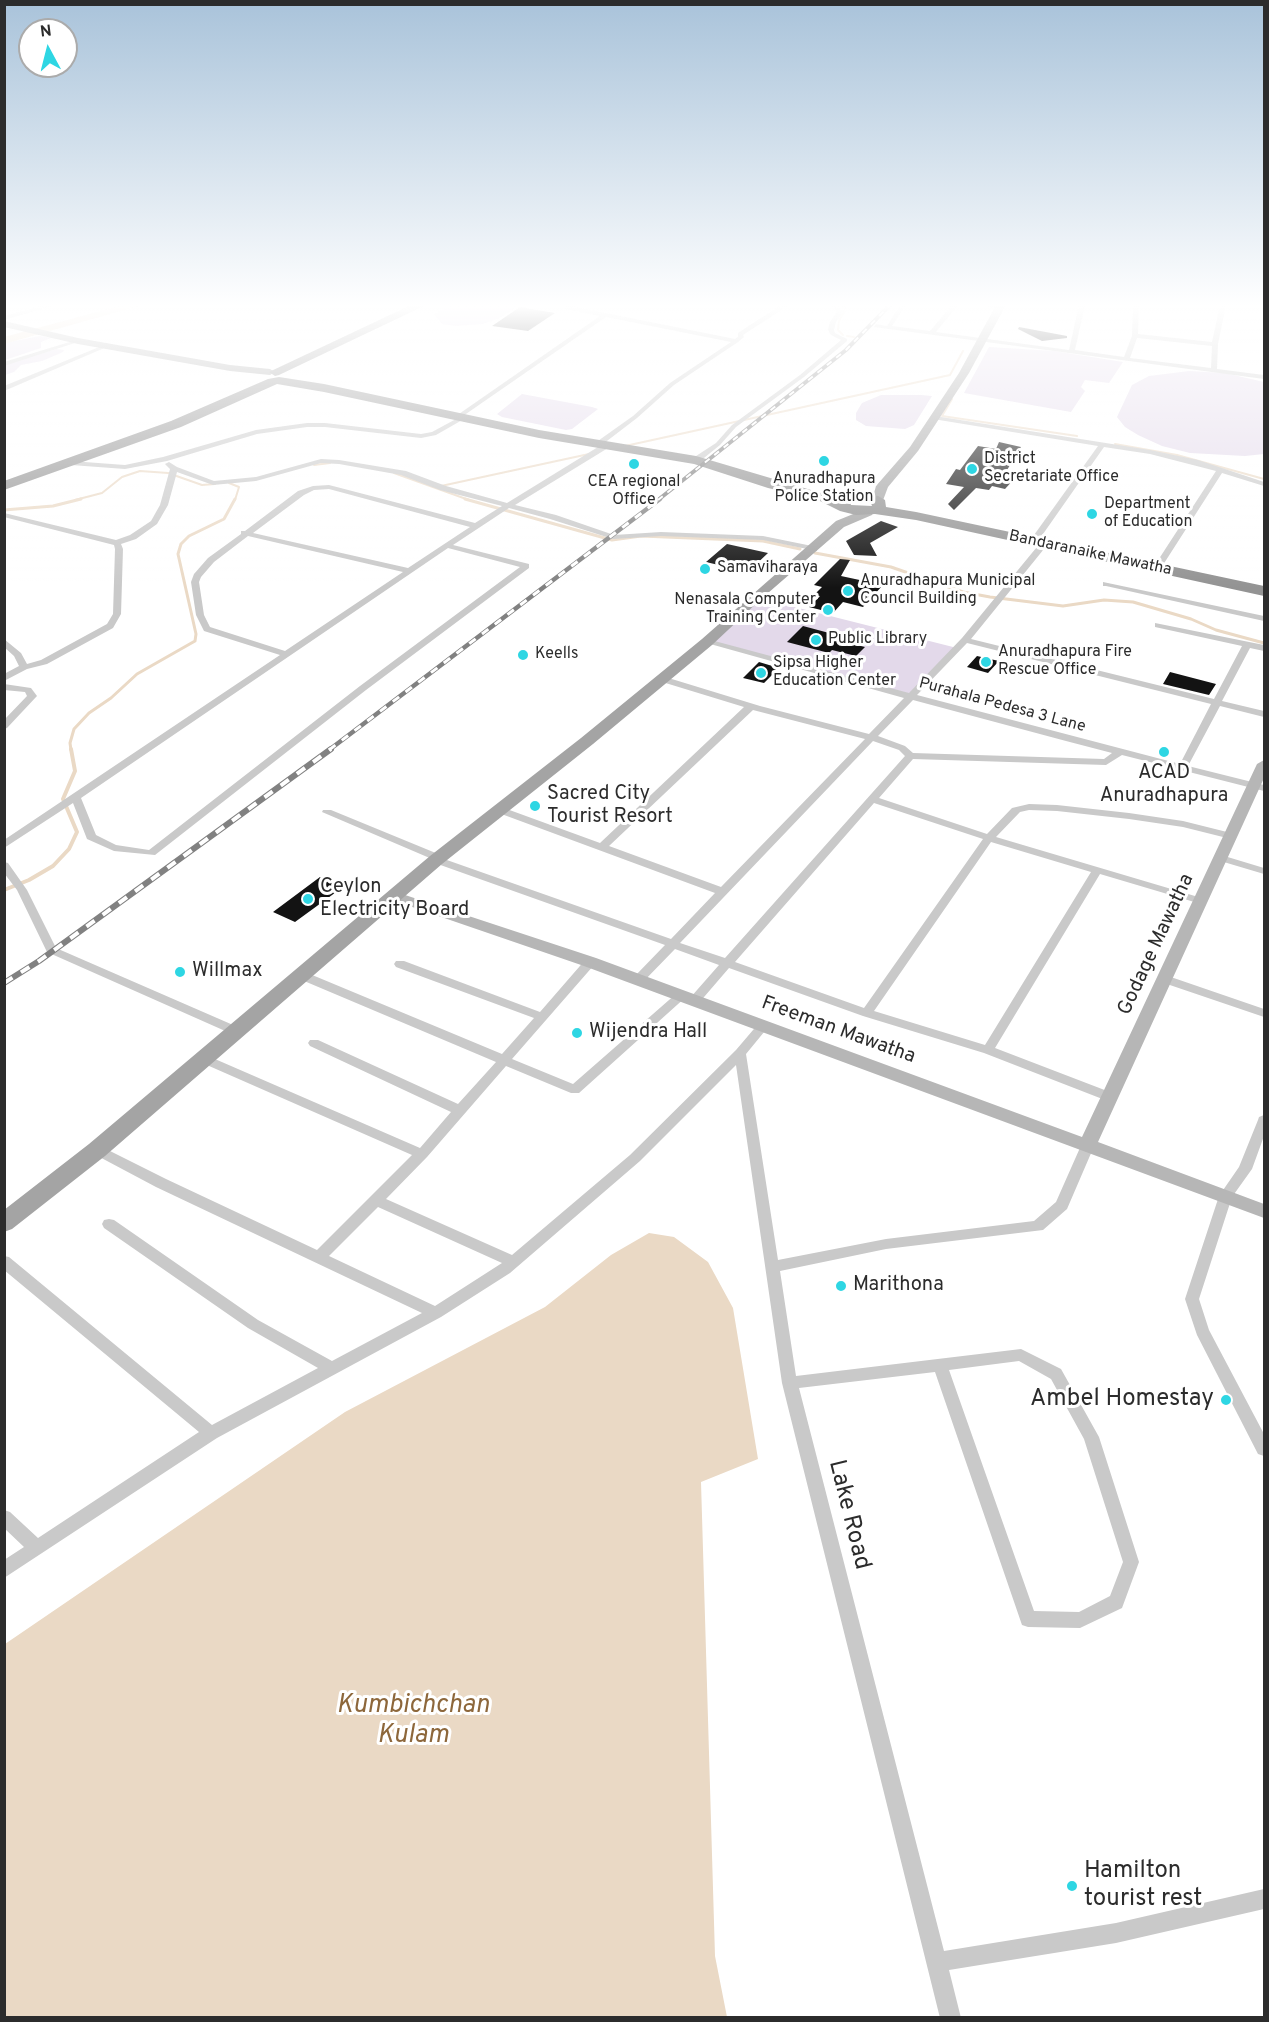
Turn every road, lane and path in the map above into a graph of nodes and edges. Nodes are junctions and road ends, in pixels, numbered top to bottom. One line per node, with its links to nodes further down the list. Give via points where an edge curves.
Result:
1 (230, 399): 13 (highway)
2 (375, 399): 7 (highway)
3 (486, 399): 7 (street)
4 (655, 399): 10 (street)
5 (770, 399): 12 (street)
6 (947, 399): 8 (main road)
7 (460, 418): 10 (highway); 11 (street, via 434,434 421,436 325,425 256,432)
8 (935, 418): 9 (street); 18 (main road)
9 (1103, 444): 14 (street); 25 (street)
10 (602, 445): 12 (highway); 20 (street)
11 (164, 459): 13 (street, via 125,467); 15 (street)
12 (696, 460): 19 (highway)
13 (71, 463): 17 (highway)
14 (1220, 470): 16 (street); 28 (street)
15 (172, 473): 20 (street, via 213,483 256,479 314,462 339,462 404,473); 24 (street, via 164,505 154,522)
16 (1264, 484)
17 (4, 486)
18 (876, 502): 19 (highway, Bandaranaike Mawatha); 19 (main road); 25 (highway, Bandaranaike Mawatha, via 916,516)
19 (847, 506): 27 (main road)
20 (502, 509): 22 (street); 27 (street, via 553,517 613,537 662,534 763,538)
21 (4, 515): 24 (street)
22 (476, 526): 23 (street, via 329,487 301,493); 26 (street)
23 (244, 533): 29 (street); 39 (street, via 197,576 202,624 207,629)
24 (117, 543): 40 (street, via 117,614 110,626 44,662)
25 (1039, 543): 28 (highway, Bandaranaike Mawatha); 34 (street, via 1005,594)
26 (448, 546): 29 (street); 55 (street, via 526,566 151,853 114,848 91,837)
27 (814, 549): 36 (main road)
28 (1157, 568): 31 (highway, Bandaranaike Mawatha)
29 (410, 571): 39 (street)
30 (1106, 584): 32 (street)
31 (1264, 591)
32 (1264, 619)
33 (1158, 625): 37 (street)
34 (965, 640): 44 (street); 45 (street)
35 (4, 642): 40 (street)
36 (707, 642): 42 (main road); 44 (street, Purahala Pedesa 3 Lane)
37 (1247, 644): 38 (street); 45 (street)
38 (1264, 648)
39 (286, 654): 55 (street)
40 (24, 667): 41 (street)
41 (4, 678)
42 (662, 679): 46 (street); 57 (main road)
43 (4, 687): 48 (street, via 28,690 32,696)
44 (911, 698): 49 (street); 50 (street, Purahala Pedesa 3 Lane)
45 (1218, 703): 47 (street); 53 (street)
46 (751, 706): 49 (street); 62 (street)
47 (1264, 714)
48 (4, 726)
49 (873, 738): 51 (street, via 902,748); 68 (street)
50 (1120, 752): 51 (street, via 1106,762); 53 (street, Purahala Pedesa 3 Lane)
51 (910, 756): 56 (street)
52 (1264, 764): 54 (street, Godage Mawatha)
53 (1184, 767): 54 (street, Purahala Pedesa 3 Lane)
54 (1260, 787): 59 (street, Godage Mawatha)
55 (73, 800): 61 (street)
56 (872, 800): 60 (street); 73 (street)
57 (500, 810): 62 (street); 64 (main road)
58 (327, 812): 64 (street)
59 (1231, 836): 60 (street, via 1129,816 1029,807 1016,810); 63 (street, Godage Mawatha)
60 (989, 838): 66 (street); 80 (street)
61 (4, 846)
62 (603, 846): 68 (street)
63 (1221, 858): 67 (street); 70 (street, Godage Mawatha)
64 (437, 859): 69 (main road); 71 (street)
65 (4, 865): 83 (street, via 54,951)
66 (1096, 870): 70 (street); 85 (street)
67 (1264, 871)
68 (723, 892): 71 (street)
69 (394, 896): 72 (street, Freeman Mawatha); 75 (main road)
70 (1201, 901): 76 (street, Godage Mawatha)
71 (672, 945): 73 (street); 77 (street)
72 (590, 962): 77 (street, Freeman Mawatha); 81 (street)
73 (727, 963): 78 (street); 80 (street)
74 (400, 964): 81 (street)
75 (301, 975): 83 (main road); 88 (street)
76 (1165, 979): 79 (street); 89 (street, Godage Mawatha)
77 (638, 980): 78 (street, Freeman Mawatha)
78 (688, 998): 82 (street, Freeman Mawatha); 88 (street, via 576,1090)
79 (1264, 1012)
80 (867, 1013): 85 (street)
81 (542, 1017): 88 (street)
82 (763, 1026): 86 (street); 92 (street, Freeman Mawatha)
83 (236, 1031): 87 (main road)
84 (314, 1044): 90 (street)
85 (988, 1050): 89 (street)
86 (740, 1053): 102 (street, via 635,1158); 103 (street, Lake Road)
87 (204, 1059): 93 (main road); 94 (street)
88 (505, 1060): 90 (street)
89 (1110, 1097): 92 (street, Godage Mawatha)
90 (461, 1111): 94 (street)
91 (1264, 1120): 95 (street, via 1245,1169)
92 (1088, 1144): 95 (street, Freeman Mawatha); 103 (street, via 1062,1205 1038,1226 886,1244)
93 (97, 1150): 98 (main road); 100 (street)
94 (422, 1154): 96 (street)
95 (1226, 1196): 97 (street, Freeman Mawatha); 109 (street, via 1192,1299 1202,1331)
96 (376, 1200): 100 (street); 102 (street)
97 (1264, 1210)
98 (4, 1223)
99 (109, 1224): 106 (street, via 253,1324)
100 (318, 1258): 104 (street)
101 (4, 1261): 108 (street)
102 (513, 1263): 104 (street)
103 (772, 1267): 107 (street, Lake Road)
104 (436, 1313): 106 (street)
105 (940, 1365): 105 (street, via 1021,1355 1056,1374 1091,1437 1131,1562 1116,1602 1080,1620 1028,1619); 107 (street)
106 (333, 1369): 108 (street)
107 (790, 1383): 114 (street, Lake Road)
108 (212, 1432): 111 (street)
109 (1264, 1449)
110 (4, 1517): 111 (street)
111 (37, 1548): 112 (street)
112 (4, 1570)
113 (1264, 1899): 114 (street, via 1116,1933)
114 (936, 1962): 115 (street, Lake Road)
115 (951, 2018)

